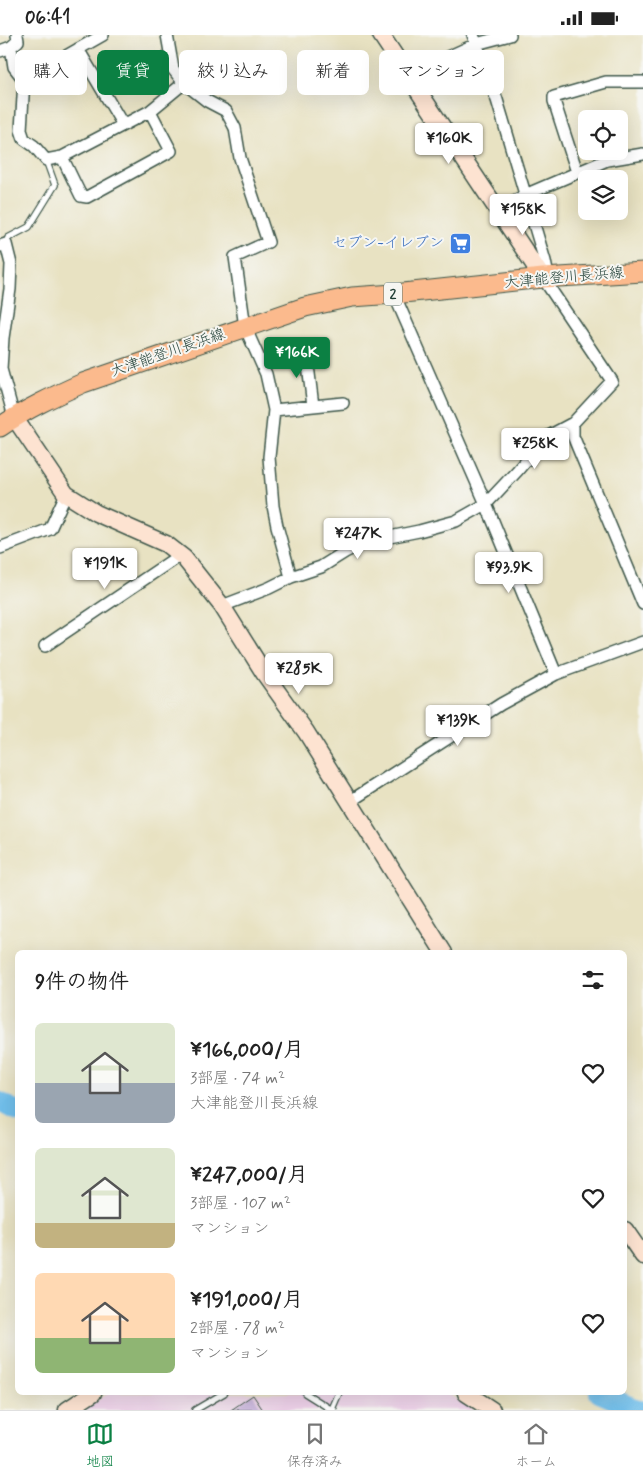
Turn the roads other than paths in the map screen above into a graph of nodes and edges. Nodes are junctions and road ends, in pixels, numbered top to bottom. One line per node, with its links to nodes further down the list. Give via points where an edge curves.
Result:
1 (17, 35): 7 (street, via 18,41)
2 (167, 35): 13 (street, via 173,69)
3 (381, 35): 9 (street)
4 (510, 35): 6 (street)
5 (100, 36): 8 (street)
6 (474, 39): 10 (street); 25 (street)
7 (11, 47): 11 (street); 12 (street)
8 (78, 49): 20 (street)
9 (391, 50)
10 (454, 50)
11 (0, 51)
12 (15, 68)
13 (179, 77)
14 (643, 82): 24 (street, via 606,82 554,97)
15 (179, 87): 19 (street)
16 (23, 95): 23 (street, via 21,130 24,139)
17 (200, 95): 31 (street, via 226,111 235,128 240,158 268,242 235,257)
18 (421, 95): 26 (street)
19 (150, 111): 20 (street); 22 (street, via 171,151 87,197 81,196)
20 (123, 125): 22 (street)
21 (643, 154): 24 (street, via 606,160)
22 (62, 157): 23 (street)
23 (46, 160): 27 (lane, via 55,185 29,227 8,237)
24 (577, 173): 25 (street)
25 (525, 195): 26 (street); 29 (street, via 545,261 547,271)
26 (498, 210): 29 (street)
27 (3, 245): 36 (street, via 11,264 1,369)
28 (643, 272): 29 (main road, 大津能登川長浜線 / 2)
29 (543, 278): 30 (main road, 大津能登川長浜線 / 2); 37 (street, via 612,381)
30 (394, 294): 31 (main road, 大津能登川長浜線 / 2, via 352,297 305,307); 39 (street)
31 (245, 327): 35 (street, via 266,374); 36 (main road, 大津能登川長浜線 / 2, via 83,383)
32 (306, 349): 34 (street)
33 (343, 403): 34 (street)
34 (313, 406): 35 (street)
35 (274, 410): 42 (street, via 269,457 273,505)
36 (7, 422): 38 (street)
37 (573, 423): 39 (street, via 545,438); 43 (street, via 573,436)
38 (66, 494): 40 (street, via 50,529); 41 (street, via 96,513 166,544)
39 (486, 503): 42 (street, via 456,521 365,542 321,567); 47 (street)
40 (0, 548)
41 (180, 555): 44 (street); 46 (street)
42 (291, 577): 44 (street)
43 (643, 604)
44 (222, 606): 48 (street)
45 (643, 642): 47 (street)
46 (45, 647)
47 (556, 674): 48 (street, via 501,704)
48 (349, 802): 49 (street)
49 (442, 950)
50 (627, 1233): 51 (street)
51 (643, 1256)
52 (90, 1395): 57 (street)
53 (221, 1395): 58 (lane)
54 (308, 1395): 59 (lane)
55 (338, 1395): 59 (lane)
56 (469, 1395): 60 (street)
57 (67, 1410)
58 (195, 1410)
59 (333, 1410)
60 (492, 1410)

